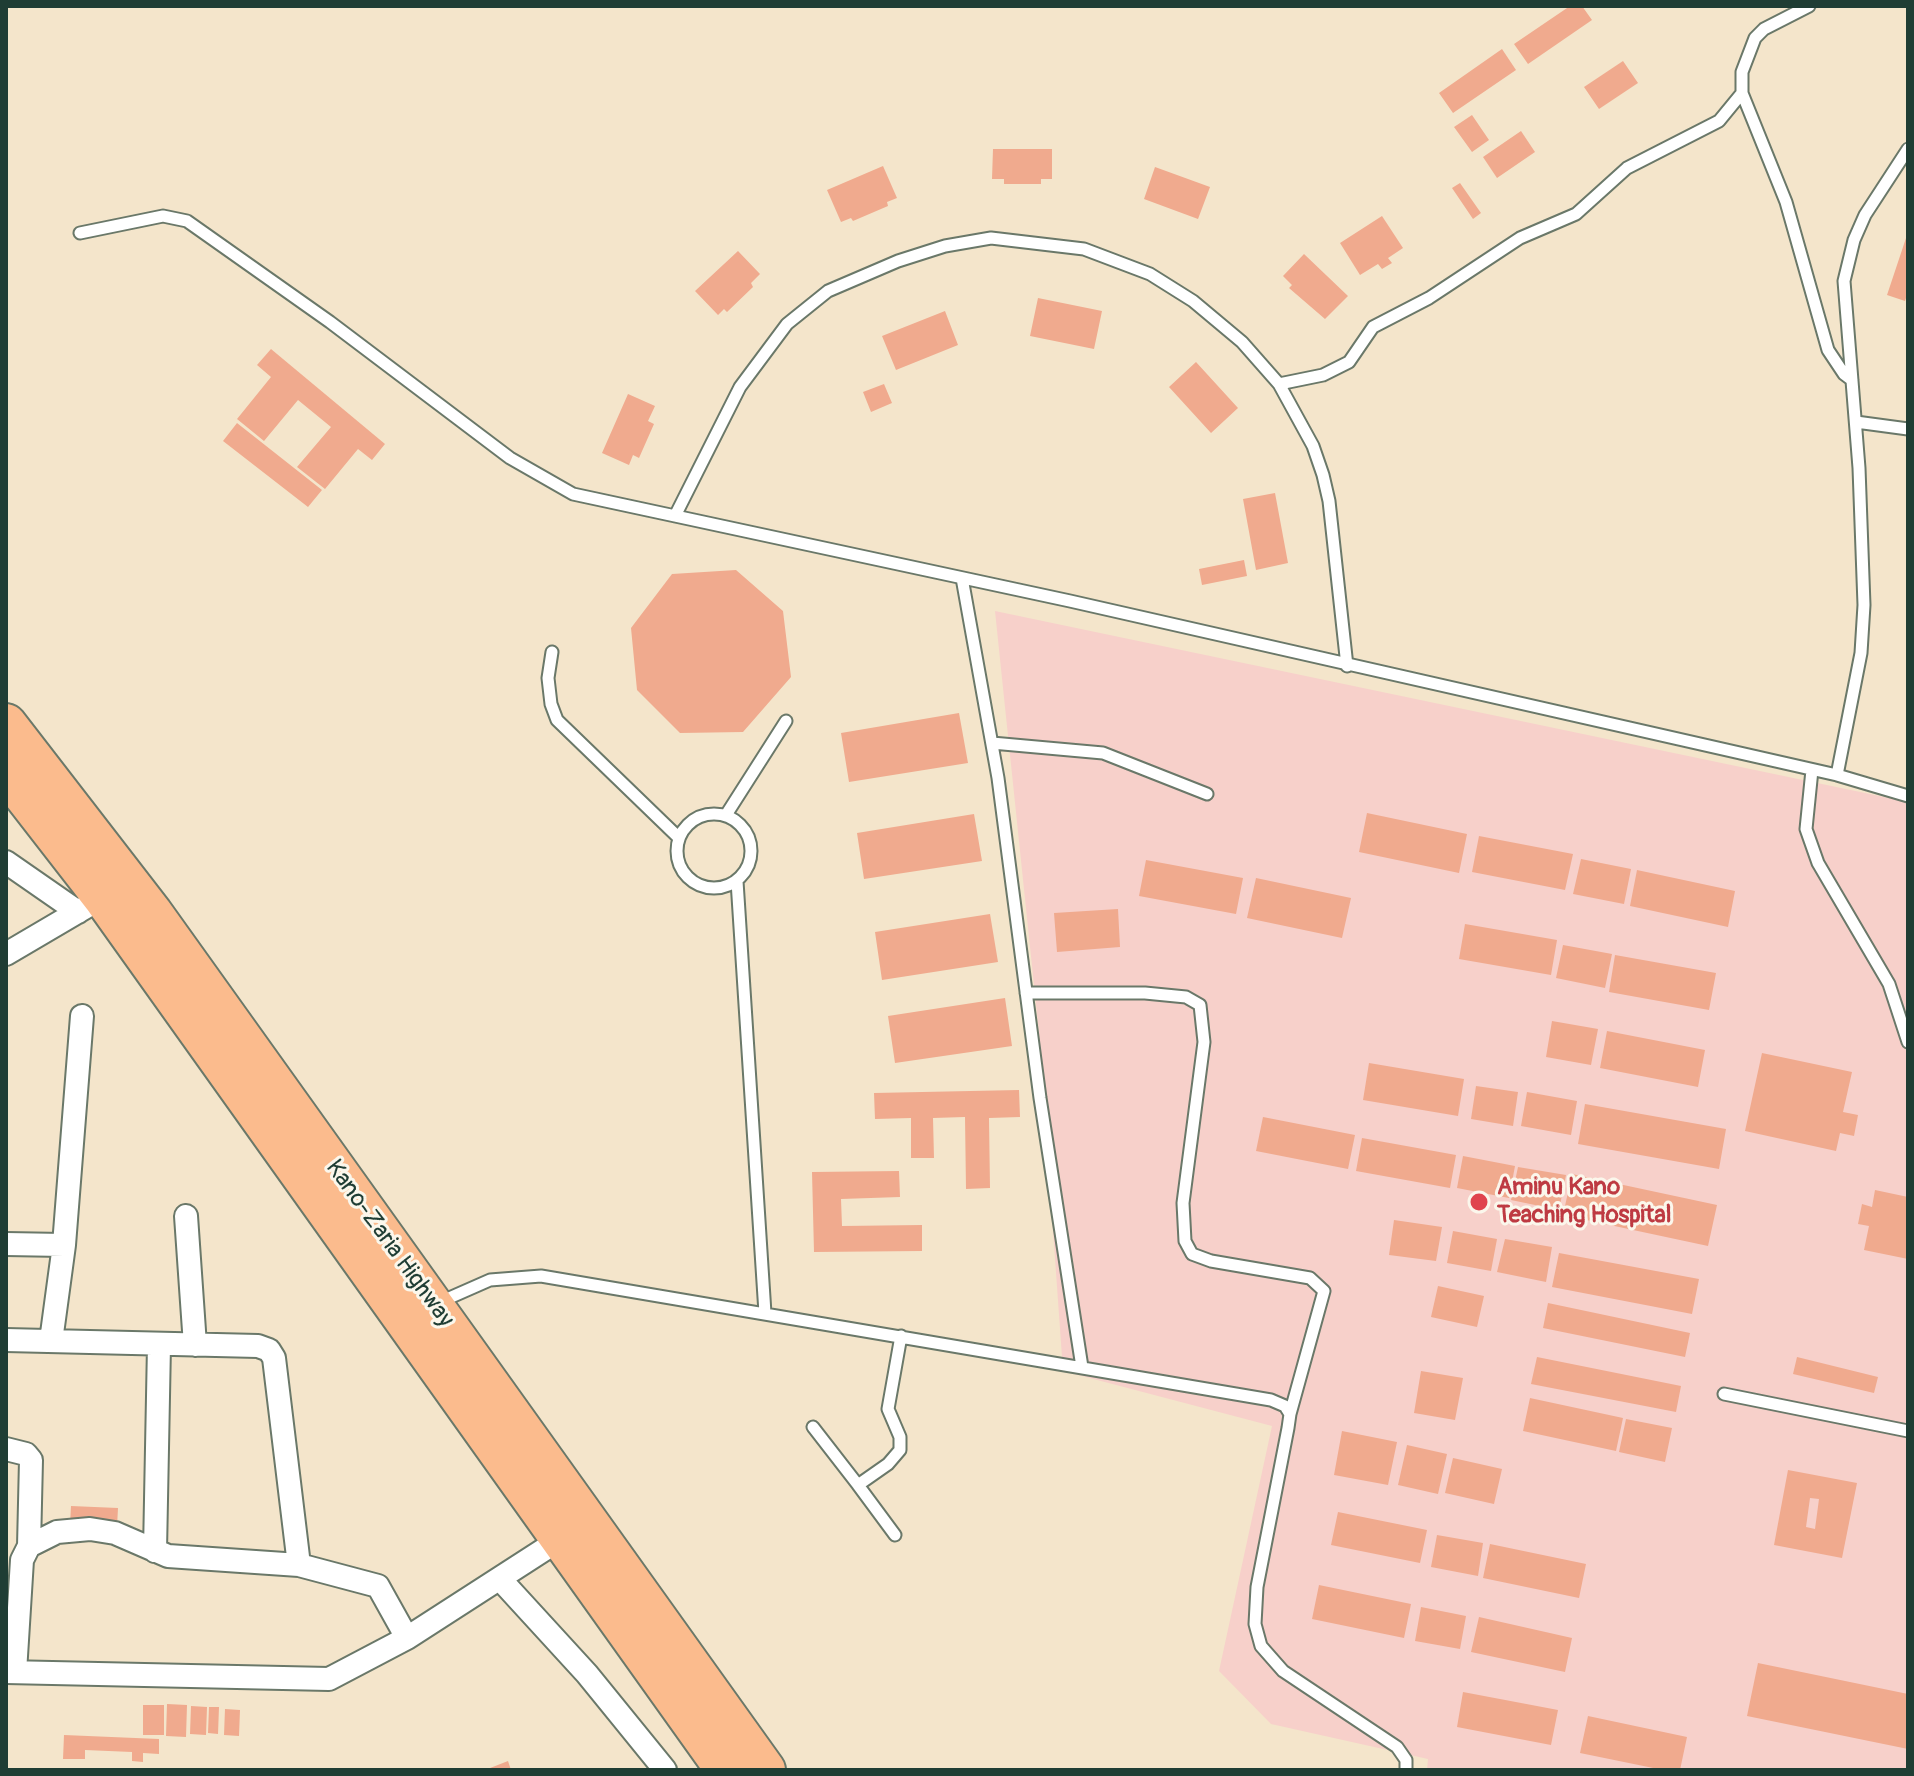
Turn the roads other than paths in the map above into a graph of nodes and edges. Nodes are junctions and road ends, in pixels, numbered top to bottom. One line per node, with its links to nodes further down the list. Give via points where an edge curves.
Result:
1 (1809, 6): 2 (lane, via 1755,38 1742,72)
2 (1742, 93): 5 (lane, via 1786,202 1828,350); 6 (lane, via 1719,121 1627,168 1576,214 1520,238 1373,327 1349,362 1323,375)
3 (1908, 149): 5 (lane, via 1865,215 1844,281)
4 (80, 233): 9 (lane, via 163,216 187,221 551,484 573,494)
5 (1852, 380): 7 (lane)
6 (1279, 384): 9 (lane, via 1242,342 1150,274 1052,243 991,238 945,246 828,291 787,324 740,387); 12 (lane, via 1323,475)
7 (1856, 422): 8 (lane); 18 (lane, via 1864,605 1861,653)
8 (1908, 429)
9 (675, 516): 10 (lane)
10 (962, 578): 12 (lane); 15 (lane)
11 (552, 652): 22 (lane, via 551,704 557,720)
12 (1347, 666): 16 (lane)
13 (786, 721): 21 (lane)
14 (6, 724): 33 (highway, Kano-Zaria Highway, via 152,913)
15 (992, 743): 19 (lane, via 1103,753); 27 (lane)
16 (1812, 770): 18 (lane); 29 (lane, via 1806,829 1818,863 1889,984)
17 (6, 772): 25 (highway, Kano-Zaria Highway)
18 (1837, 775): 20 (lane)
19 (1207, 794)
20 (1908, 796)
21 (726, 815): 22 (lane, via 708,814 690,822); 24 (lane, via 744,828 752,846 749,866)
22 (678, 837): 24 (lane, via 676,857 684,875 700,887 719,889)
23 (6, 862): 25 (street)
24 (737, 881): 34 (lane)
25 (91, 905): 26 (street); 48 (highway, Kano-Zaria Highway)
26 (6, 954)
27 (1026, 993): 40 (lane); 42 (lane, via 1145,993 1186,997 1200,1005 1204,1042 1183,1203 1185,1241 1192,1254 1211,1261 1310,1278 1324,1291)
28 (82, 1016): 32 (street)
29 (1908, 1042)
30 (186, 1216): 39 (street)
31 (6, 1244): 32 (street)
32 (64, 1245): 37 (street)
33 (433, 1305): 34 (lane, via 490,1280 519,1275); 57 (highway, Kano-Zaria Highway)
34 (765, 1313): 35 (lane)
35 (901, 1336): 40 (lane); 46 (lane, via 888,1409 900,1450)
36 (6, 1340): 37 (street)
37 (51, 1341): 38 (street)
38 (159, 1345): 39 (street); 50 (street)
39 (195, 1345): 51 (street, via 258,1346 274,1358)
40 (1082, 1367): 42 (lane, via 1271,1400)
41 (1724, 1394): 44 (lane)
42 (1290, 1414): 58 (lane, via 1257,1587 1255,1624 1261,1646 1283,1671 1397,1747)
43 (813, 1427): 46 (lane)
44 (1908, 1431)
45 (6, 1449): 49 (street, via 26,1454 32,1467)
46 (858, 1485): 47 (lane)
47 (895, 1535)
48 (559, 1540): 52 (street); 56 (highway, Kano-Zaria Highway)
49 (29, 1546): 50 (street, via 57,1532 90,1529 128,1537); 54 (street, via 22,1560)
50 (155, 1551): 51 (street)
51 (299, 1565): 53 (street, via 378,1586)
52 (500, 1579): 53 (street); 55 (street)
53 (407, 1638): 54 (street, via 340,1676 307,1681)
54 (11, 1672)
55 (665, 1770)
56 (726, 1770)
57 (765, 1770)
58 (1406, 1770)

